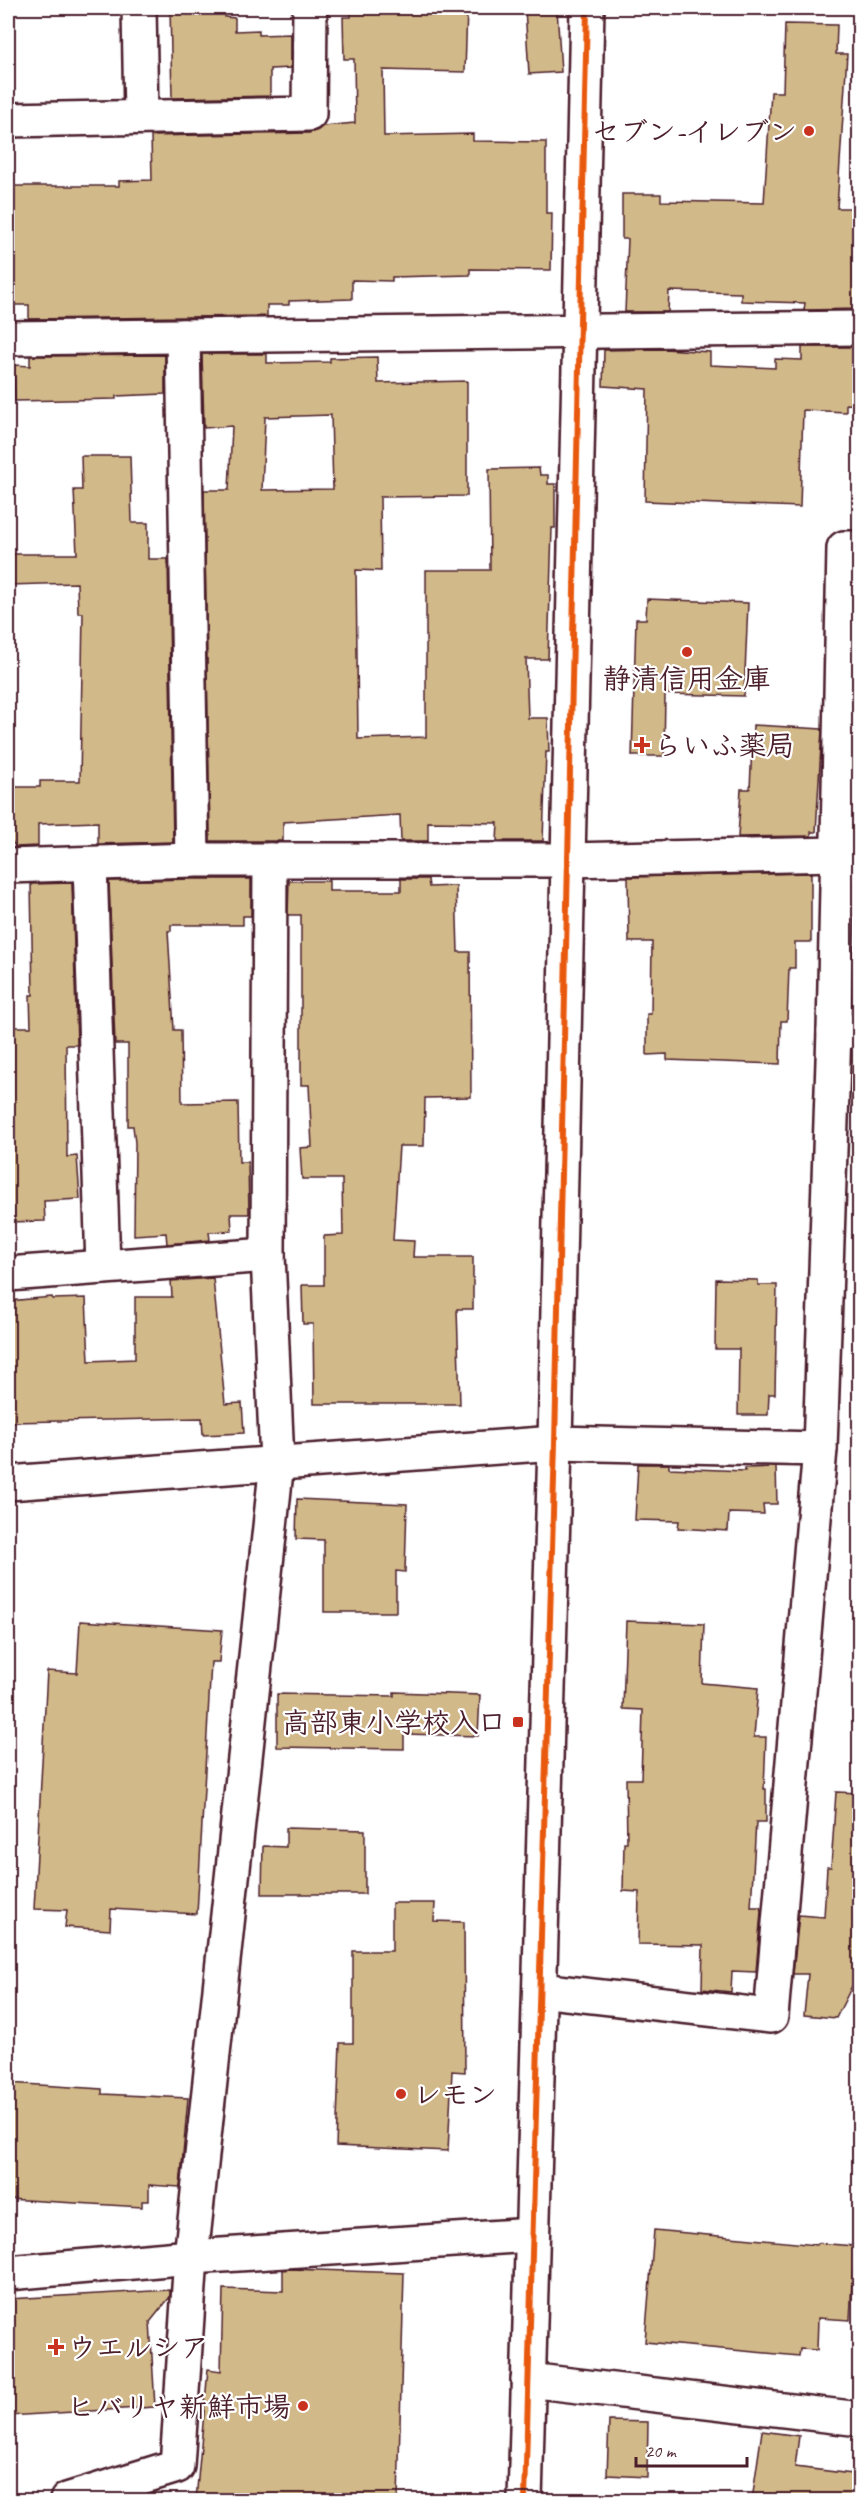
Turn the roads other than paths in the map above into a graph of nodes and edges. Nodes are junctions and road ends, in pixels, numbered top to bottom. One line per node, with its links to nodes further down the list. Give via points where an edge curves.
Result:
1 (139, 8): 4 (street)
2 (310, 8): 4 (street, via 309,114)
3 (587, 8): 7 (street)
4 (141, 117): 5 (street)
5 (8, 120)
6 (860, 328): 7 (street)
7 (579, 332): 8 (street); 14 (street)
8 (183, 336): 9 (street); 13 (street)
9 (8, 338)
10 (860, 548): 11 (street, via 844,548)
11 (838, 854): 14 (street); 17 (street)
12 (270, 860): 13 (street); 14 (street); 18 (street)
13 (192, 861): 15 (street)
14 (567, 861): 21 (street)
15 (90, 864): 16 (street); 19 (street)
16 (8, 866)
17 (847, 1031): 22 (street)
18 (268, 1255): 19 (street); 23 (street)
19 (103, 1267): 20 (street)
20 (8, 1274)
21 (555, 1443): 22 (street); 23 (street); 25 (street)
22 (820, 1449): 25 (street, via 771,2016)
23 (277, 1462): 24 (street); 27 (street)
24 (8, 1484)
25 (540, 1990): 26 (street)
26 (532, 2235): 27 (street); 29 (street)
27 (191, 2257): 28 (street); 31 (street, via 177,2466)
28 (8, 2273)
29 (528, 2380): 30 (street); 32 (street)
30 (860, 2419)
31 (67, 2500)
32 (525, 2500)

